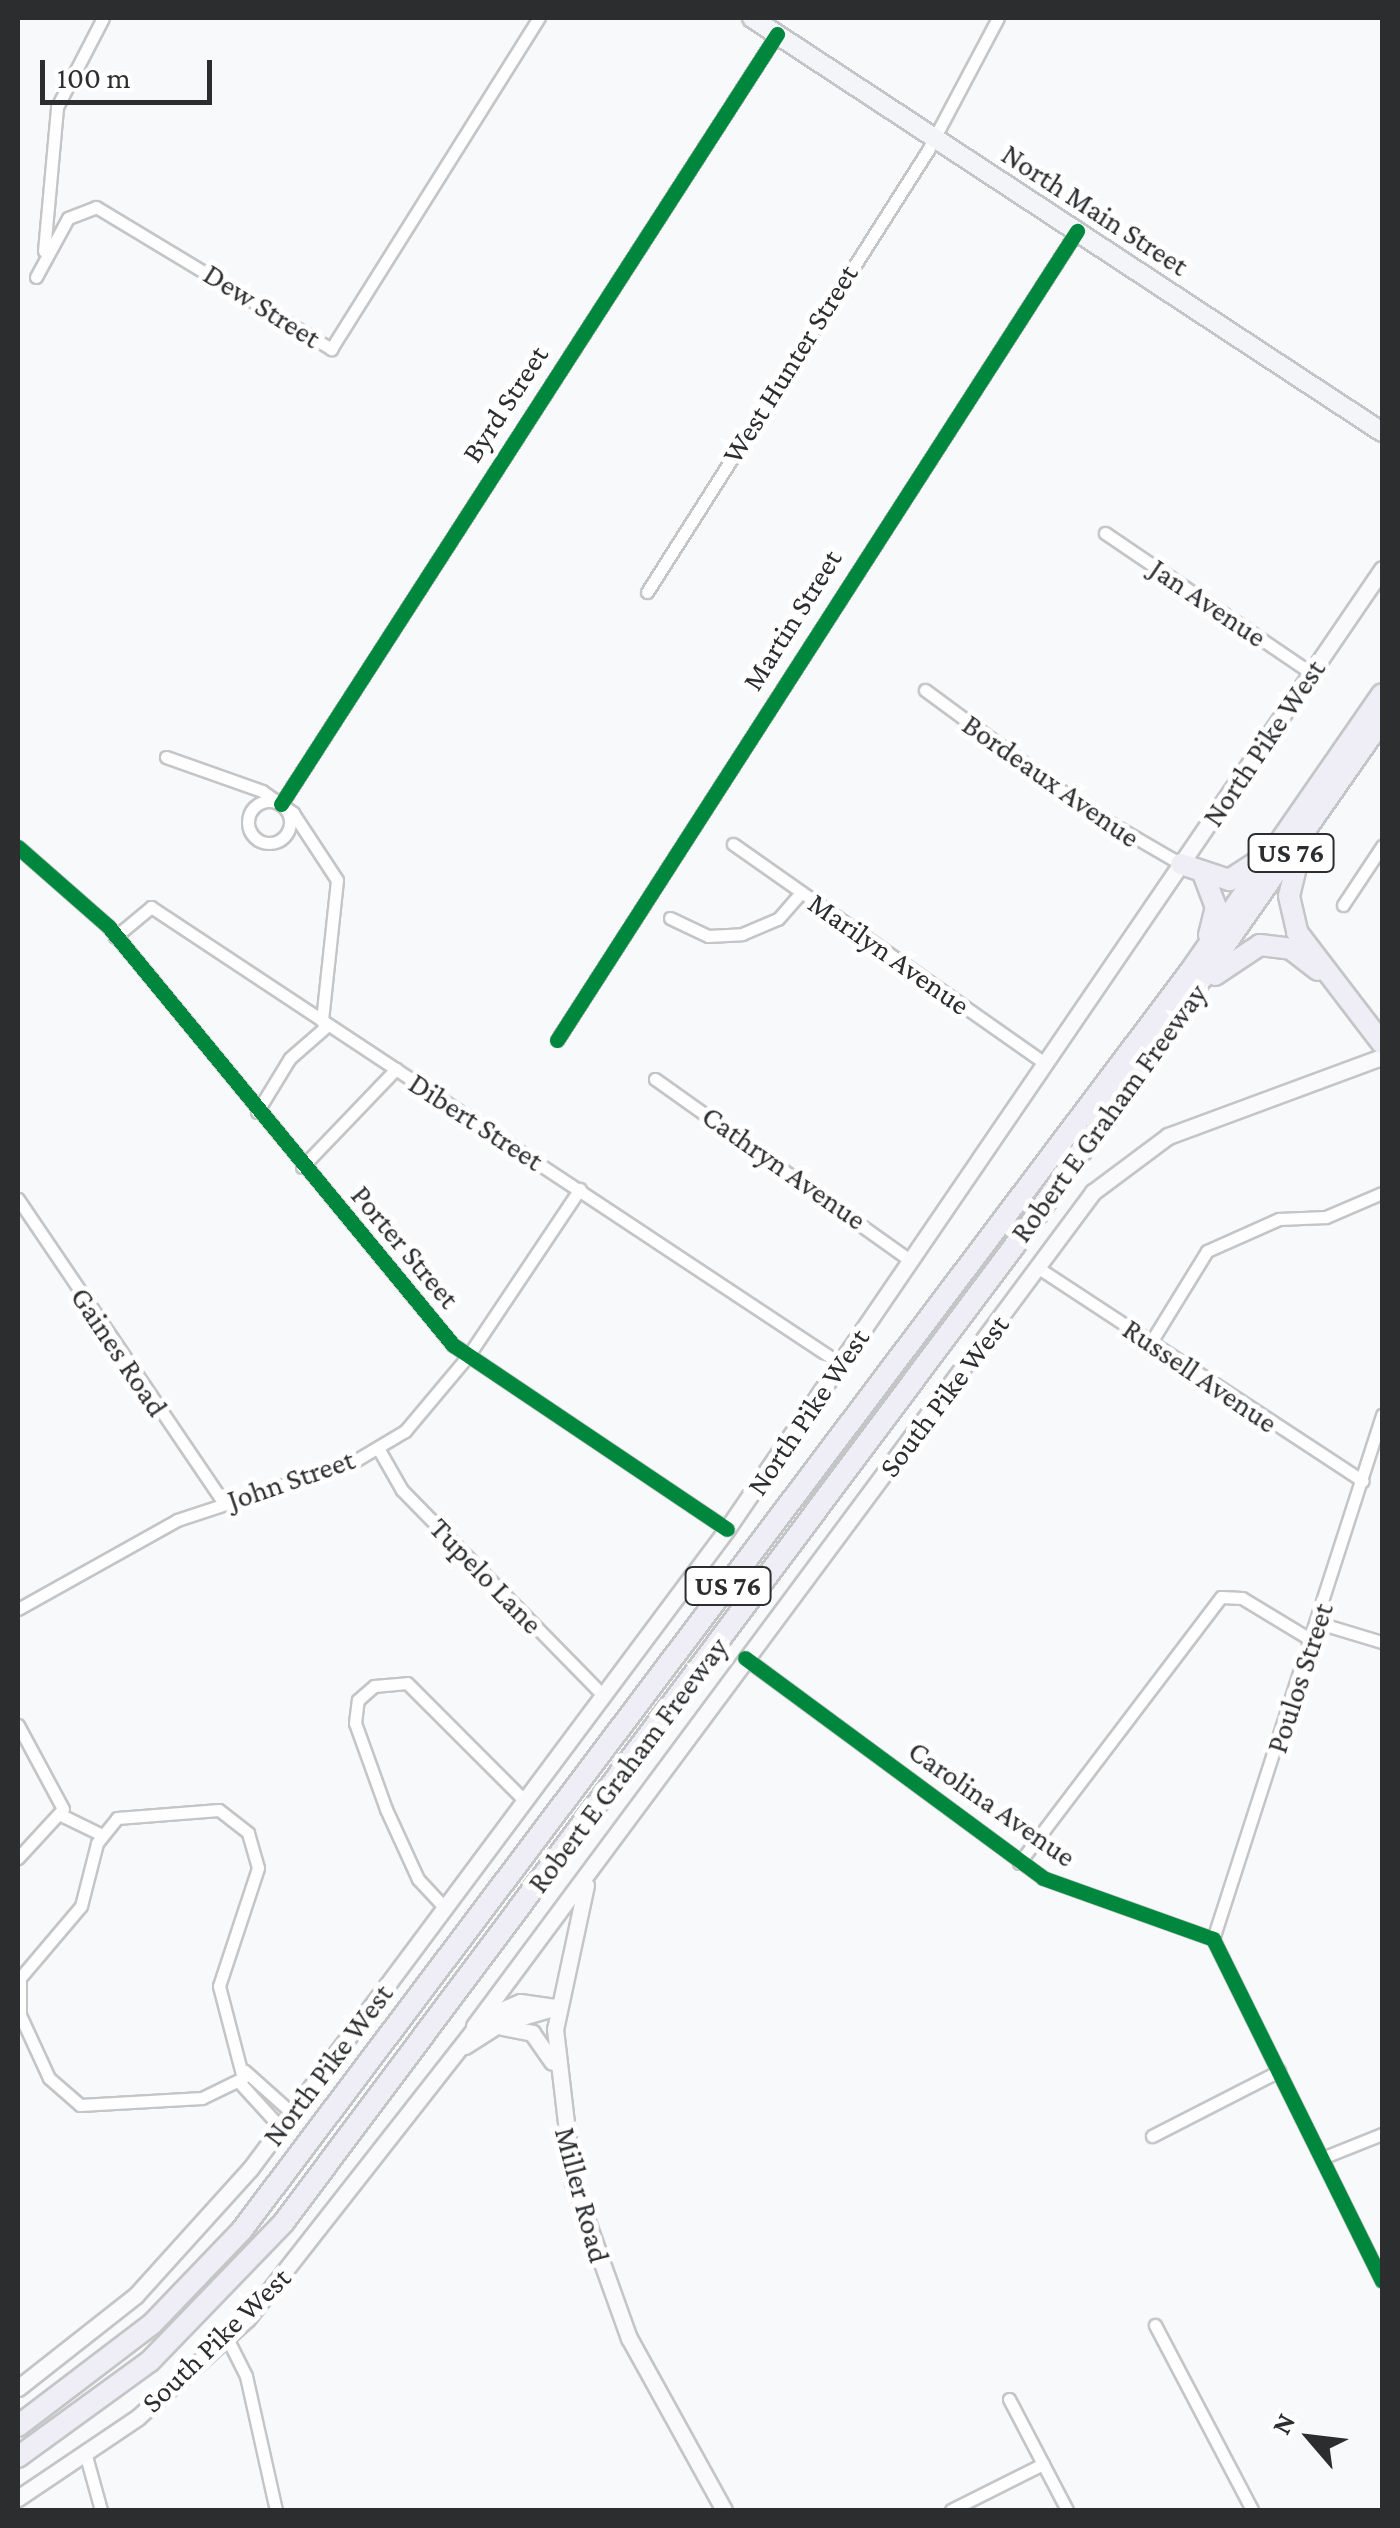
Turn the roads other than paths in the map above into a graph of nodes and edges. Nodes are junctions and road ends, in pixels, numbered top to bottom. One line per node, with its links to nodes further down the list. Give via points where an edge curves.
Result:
1 (103, 18): 8 (street, via 57,107)
2 (539, 18): 8 (street, Dew Street, via 331,348 106,210 76,211)
3 (752, 18): 5 (main road, North Main Street)
4 (998, 18): 6 (street, West Hunter Street)
5 (777, 34): 6 (main road, North Main Street); 19 (street, Byrd Street)
6 (933, 136): 7 (main road, North Main Street); 13 (street, West Hunter Street)
7 (1076, 231): 10 (main road, North Main Street); 33 (street, Martin Street)
8 (42, 260): 9 (street, Dew Street)
9 (36, 277)
10 (1382, 432)
11 (1105, 533): 14 (street, Jan Avenue)
12 (1382, 569): 14 (main road, North Pike West)
13 (647, 592)
14 (1311, 673): 24 (main road, North Pike West)
15 (925, 690): 24 (street, Bordeaux Avenue, via 1088,810)
16 (1382, 694): 20 (highway, Robert E Graham Freeway / US 76)
17 (1382, 720): 20 (highway, Robert E Graham Freeway / US 76)
18 (166, 758): 19 (street)
19 (280, 804): 32 (street, via 337,880)
20 (1304, 821): 25 (highway, via 1238,877); 30 (highway, Robert E Graham Freeway / US 76); 31 (highway, via 1291,916)
21 (733, 844): 26 (street, Marilyn Avenue)
22 (1382, 846): 27 (street)
23 (18, 848): 29 (street, Porter Street)
24 (1181, 864): 25 (highway); 36 (main road, North Pike West)
25 (1204, 876): 30 (highway, via 1216,917)
26 (801, 893): 28 (street, via 778,919 742,934 708,936); 36 (street, Marilyn Avenue)
27 (1342, 905)
28 (670, 918)
29 (111, 931): 32 (street, Dibert Street, via 151,907); 39 (street, Porter Street)
30 (1194, 980): 31 (highway, via 1260,944 1291,949); 87 (highway, Robert E Graham Freeway / US 76, via 242,2230 152,2324); 89 (highway, Robert E Graham Freeway / US 76, via 284,2222 150,2361)
31 (1354, 1000): 34 (highway)
32 (325, 1023): 37 (street, Dibert Street); 39 (street, via 290,1058)
33 (558, 1040)
34 (1382, 1043)
35 (1382, 1057): 45 (main road, South Pike West, via 1128,1159 1093,1192)
36 (1045, 1063): 44 (main road, North Pike West)
37 (396, 1069): 40 (street); 41 (street, Dibert Street)
38 (654, 1078): 44 (street, Cathryn Avenue)
39 (257, 1112): 40 (street, Porter Street)
40 (302, 1168): 47 (street, Porter Street)
41 (580, 1190): 47 (street, John Street); 48 (street, Dibert Street)
42 (1382, 1193): 46 (street, via 1326,1218 1279,1219 1207,1251)
43 (18, 1199): 52 (street, Gaines Road)
44 (911, 1261): 48 (main road, North Pike West)
45 (1040, 1268): 46 (street, Russell Avenue); 58 (main road, South Pike West)
46 (1151, 1342): 51 (street, Russell Avenue)
47 (468, 1356): 50 (street, John Street, via 405,1431); 53 (street, Porter Street)
48 (841, 1364): 53 (main road, North Pike West)
49 (1382, 1414): 51 (street, Poulos Street)
50 (378, 1448): 52 (street, John Street); 59 (street, Tupelo Lane, via 402,1490)
51 (1362, 1480): 55 (street, Poulos Street)
52 (224, 1502): 54 (street, John Street)
53 (727, 1529): 59 (main road, North Pike West)
54 (18, 1609)
55 (1318, 1623): 56 (street, Poulos Street); 57 (street)
56 (1313, 1641): 66 (street, via 1242,1598 1221,1597); 68 (street, Poulos Street)
57 (1382, 1642)
58 (745, 1658): 64 (main road, South Pike West); 66 (street, Carolina Avenue)
59 (604, 1696): 61 (main road, North Pike West)
60 (18, 1725): 62 (street, via 61,1799)
61 (525, 1801): 67 (main road, North Pike West); 67 (street, via 406,1683 374,1686 358,1700 355,1723 386,1810 418,1879)
62 (60, 1815): 63 (street); 65 (street)
63 (102, 1835): 69 (street, via 81,1906 27,1965); 75 (street, via 125,1814 177,1809 219,1810 248,1833 257,1882 219,1986)
64 (599, 1857): 70 (main road, Miller Road, via 576,1910); 71 (main road)
65 (18, 1858)
66 (1019, 1863): 68 (street, Carolina Avenue, via 1064,1890)
67 (445, 1908): 77 (main road, North Pike West)
68 (1212, 1939): 74 (street)
69 (18, 1995): 75 (street, via 48,2078 80,2105 202,2098)
70 (557, 2007): 71 (main road, South Pike West, via 520,2002); 72 (main road, South Pike West); 76 (main road, Miller Road)
71 (474, 2026): 73 (main road, South Pike West)
72 (492, 2027): 73 (main road, South Pike West); 76 (main road, via 535,2036)
73 (456, 2052): 84 (main road, South Pike West)
74 (1279, 2071): 80 (street); 81 (street)
75 (242, 2077): 77 (street); 78 (street)
76 (557, 2078): 94 (main road, Miller Road, via 573,2182 605,2282)
77 (292, 2113): 78 (main road, North Pike West)
78 (281, 2128): 85 (main road, North Pike West, via 136,2295)
79 (1382, 2134): 81 (street)
80 (1152, 2136)
81 (1322, 2158): 82 (street)
82 (1382, 2281)
83 (1155, 2325): 97 (street)
84 (227, 2338): 88 (main road, South Pike West); 93 (street, via 246,2376)
85 (18, 2388)
86 (1009, 2398): 90 (street)
87 (18, 2426)
88 (86, 2456): 91 (main road, South Pike West); 92 (street)
89 (18, 2457)
90 (1043, 2464): 95 (street); 96 (street)
91 (18, 2498)
92 (101, 2510)
93 (276, 2510)
94 (724, 2510)
95 (951, 2510)
96 (1067, 2510)
97 (1252, 2510)

